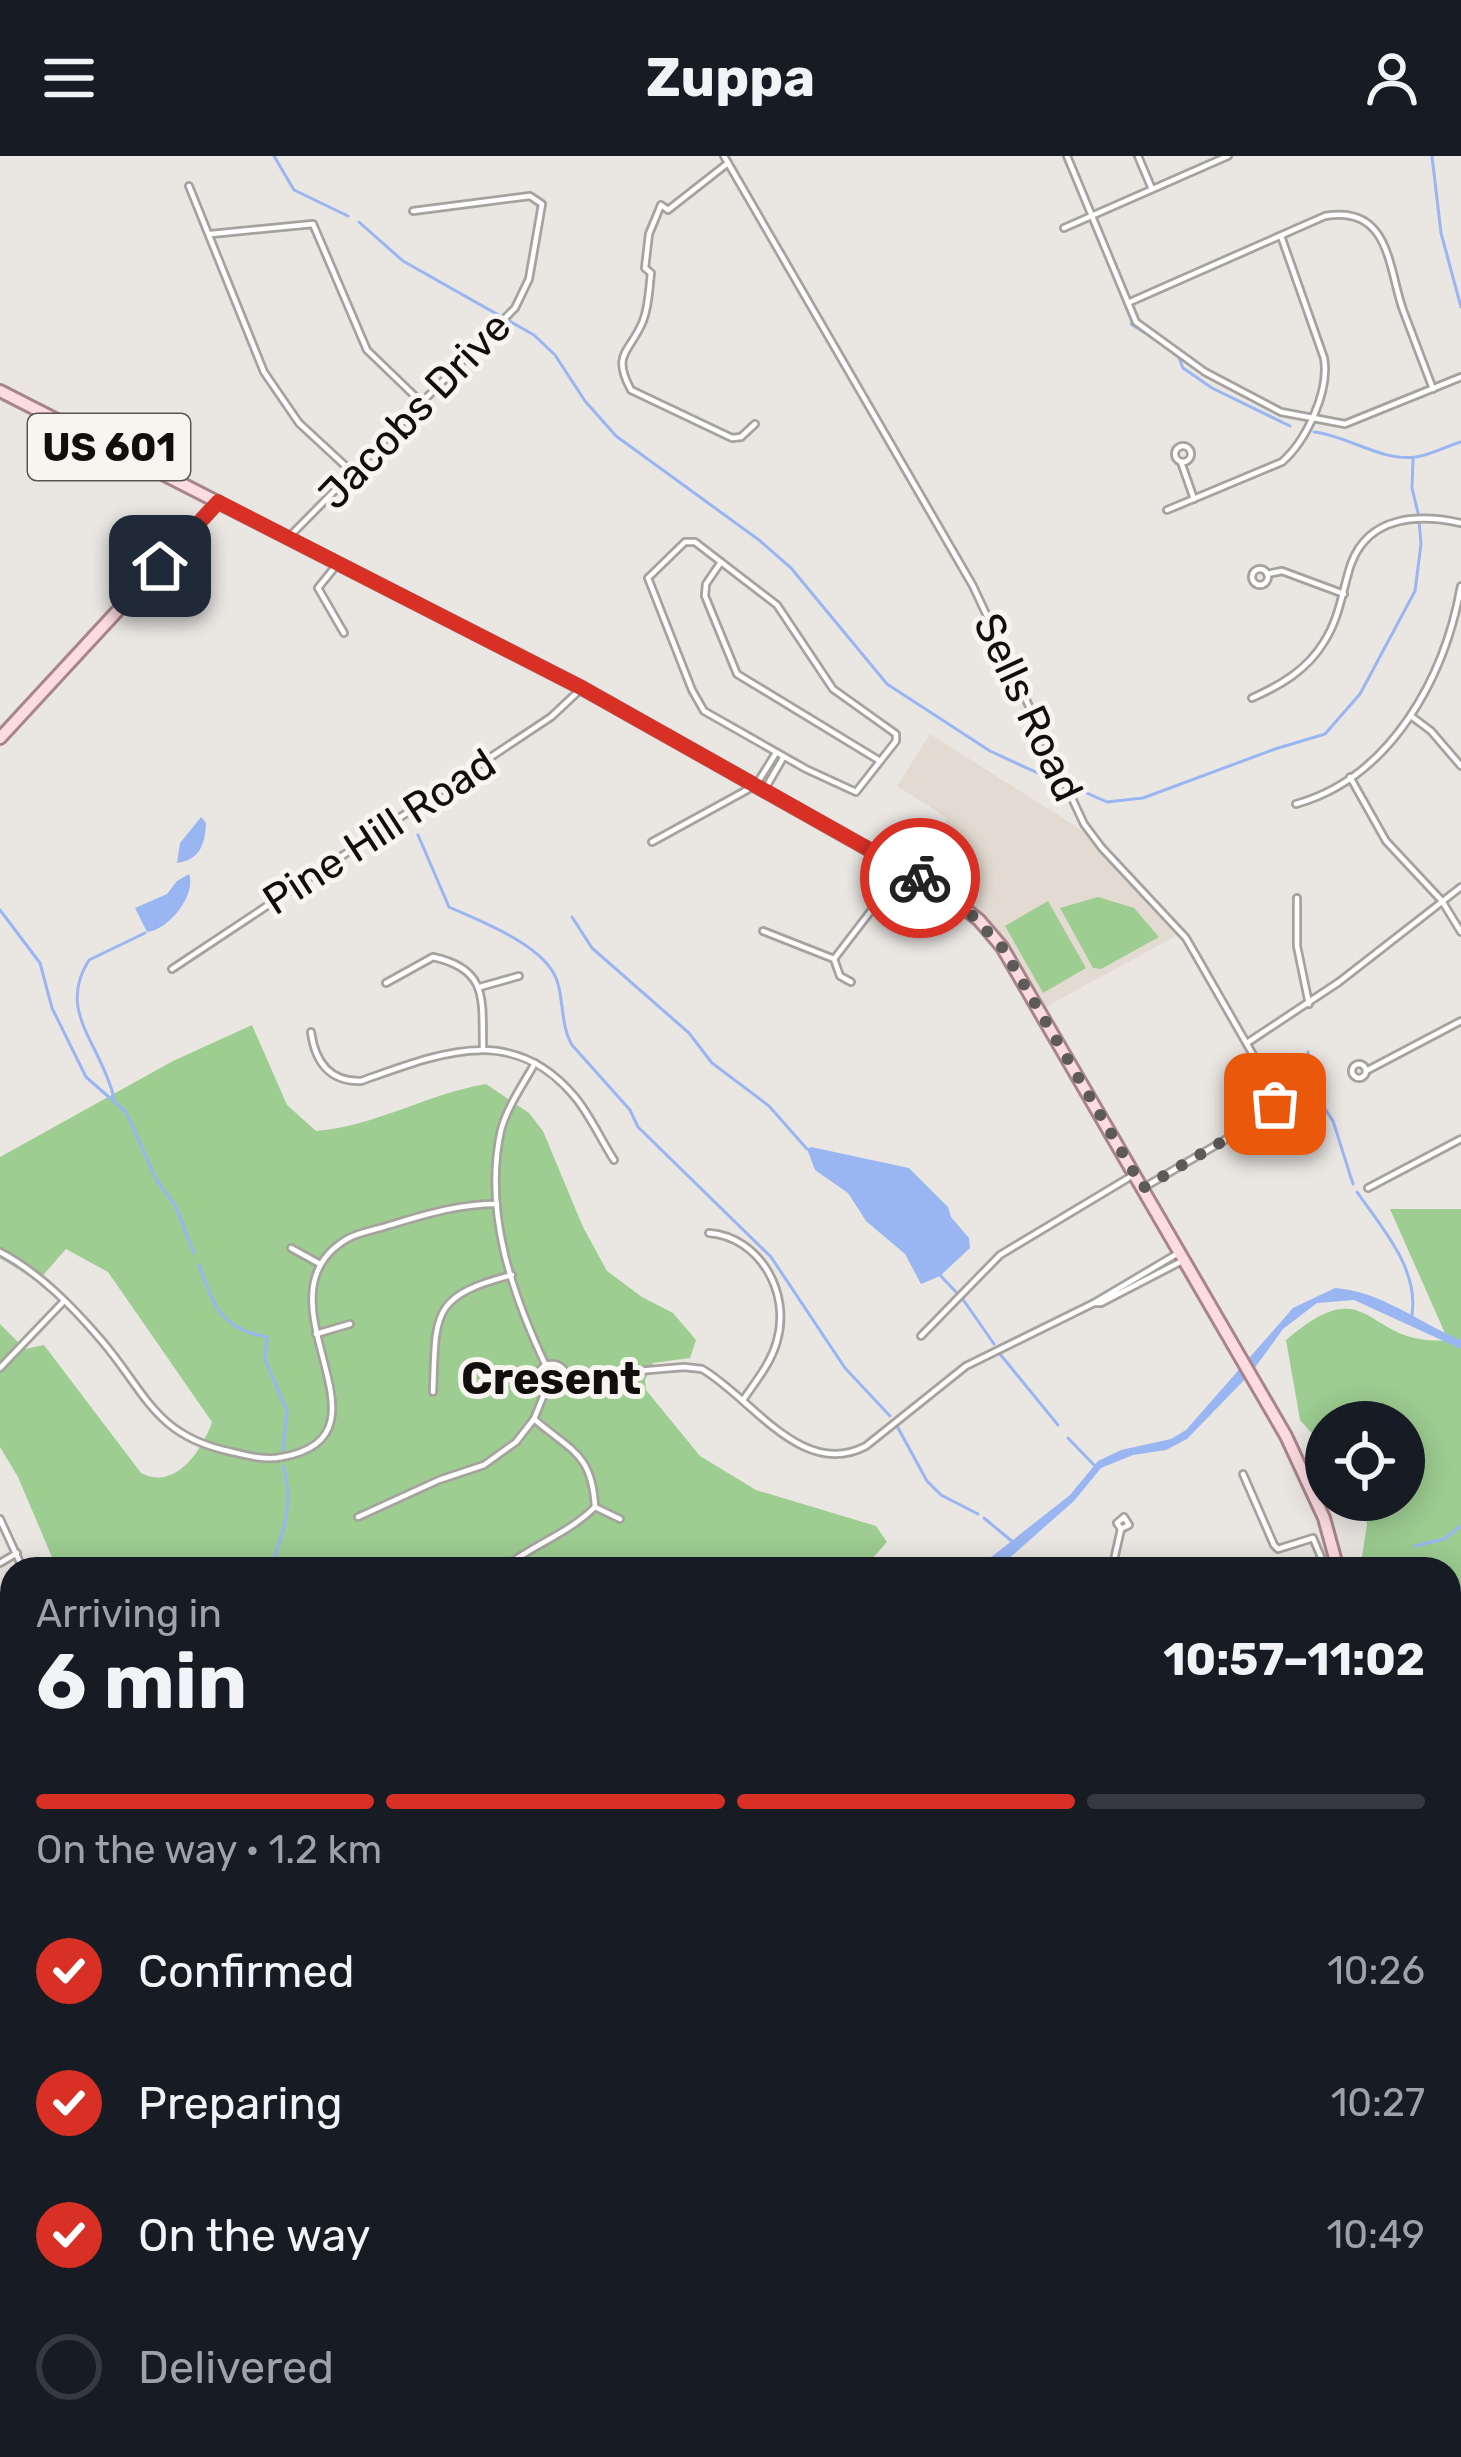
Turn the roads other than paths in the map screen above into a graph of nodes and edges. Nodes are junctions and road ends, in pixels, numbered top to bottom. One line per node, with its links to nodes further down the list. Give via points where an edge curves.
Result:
1 (1067, 156): 9 (street)
2 (1138, 156): 7 (street)
3 (1228, 156): 5 (street)
4 (726, 160): 19 (street, via 668,210 662,205 649,234 646,315 621,368 631,390 732,438); 59 (street, Sells Road, via 973,586 1084,824 1186,938)
5 (1209, 160): 7 (street)
6 (189, 186): 11 (street)
7 (1152, 189): 9 (street)
8 (413, 211): 17 (street, Jacobs Drive, via 530,196 542,204 529,279 515,308)
9 (1093, 215): 10 (street); 13 (street)
10 (1064, 228)
11 (211, 234): 17 (street, via 313,224 367,350); 21 (street, via 264,371 299,423)
12 (1281, 236): 13 (street); 15 (street, via 1335,214 1372,227 1388,250); 18 (street, via 1325,364)
13 (1128, 303): 18 (street, via 1140,328 1198,368 1271,408)
14 (1461, 377): 15 (street)
15 (1433, 389): 18 (street, via 1351,423)
16 (0, 391): 23 (main road, US 601)
17 (422, 403): 21 (street, Jacobs Drive)
18 (1310, 419): 22 (street, via 1282,462)
19 (754, 424)
20 (1181, 462): 22 (street)
21 (353, 473): 26 (street, Jacobs Drive)
22 (1194, 499): 24 (street)
23 (218, 502): 26 (main road); 36 (main road, US 601)
24 (1167, 510)
25 (1461, 523): 31 (street, via 1414,517 1376,531 1354,557)
26 (288, 538): 28 (main road)
27 (722, 562): 37 (street, via 689,541 648,578 700,706); 38 (street, via 777,605 836,692 896,734); 38 (street, via 705,596 737,674)
28 (339, 563): 32 (street, via 318,588); 33 (main road)
29 (1268, 574): 31 (street, via 1282,571)
30 (1461, 586): 35 (street, via 1444,656)
31 (1344, 594): 34 (street, via 1316,653)
32 (344, 633)
33 (582, 688): 41 (main road); 51 (street, Pine Hill Road, via 532,730)
34 (1252, 698)
35 (1411, 716): 39 (street); 40 (street)
36 (0, 738)
37 (780, 755): 38 (street, via 853,793); 41 (street)
38 (880, 761)
39 (1461, 766)
40 (1350, 776): 42 (street); 47 (street, via 1386,841)
41 (760, 787): 43 (street); 44 (main road)
42 (1297, 804)
43 (652, 842)
44 (903, 869): 50 (street); 65 (main road, via 966,909 1002,947)
45 (1461, 887): 47 (street)
46 (1297, 898): 56 (street)
47 (1442, 901): 49 (street); 56 (street)
48 (763, 931): 50 (street)
49 (1461, 932)
50 (835, 959): 53 (street)
51 (172, 970)
52 (519, 976): 55 (street)
53 (850, 982)
54 (386, 983): 55 (street, via 434,957 457,962)
55 (480, 987): 60 (street)
56 (1309, 1004): 59 (street)
57 (1461, 1021): 62 (street)
58 (311, 1032): 60 (street, via 322,1065 344,1082)
59 (1247, 1042): 66 (street, Sells Road, via 1275,1093 1273,1109)
60 (483, 1048): 61 (street)
61 (535, 1063): 64 (street, via 575,1097); 68 (street, via 501,1129)
62 (1366, 1071)
63 (1461, 1139): 67 (street)
64 (614, 1160)
65 (1135, 1174): 66 (main road); 78 (street, via 1000,1255)
66 (1143, 1188): 72 (main road)
67 (1368, 1188)
68 (496, 1204): 73 (street, via 462,1204 350,1237); 74 (street)
69 (709, 1233): 84 (street, via 729,1234 766,1265 778,1294 777,1341)
70 (291, 1248): 73 (street)
71 (0, 1252): 75 (street)
72 (1182, 1256): 84 (street, via 966,1366 850,1454 815,1454); 98 (main road, via 1314,1494)
73 (320, 1264): 77 (street, via 310,1292)
74 (512, 1275): 79 (street); 82 (street, via 467,1286 445,1307 435,1333)
75 (64, 1300): 77 (street, via 158,1418 186,1438 251,1457 297,1454 330,1427 335,1400); 80 (street)
76 (350, 1324): 77 (street)
77 (316, 1334)
78 (921, 1336)
79 (546, 1366): 81 (street, via 559,1366); 83 (street, via 538,1376)
80 (0, 1368)
81 (567, 1377): 83 (street, via 563,1390); 84 (street, via 693,1366)
82 (433, 1392)
83 (545, 1393): 85 (street)
84 (743, 1400)
85 (533, 1419): 87 (street, via 580,1456 593,1478); 88 (street, via 484,1465)
86 (1243, 1474): 97 (street, via 1274,1545 1313,1538)
87 (595, 1508): 90 (street); 95 (street)
88 (358, 1517)
89 (0, 1519): 92 (street)
90 (620, 1519)
91 (1121, 1529): 96 (street)
92 (16, 1552): 93 (street); 94 (street)
93 (9, 1557)
94 (18, 1557)
95 (518, 1557)
96 (1115, 1557)
97 (1320, 1557)
98 (1334, 1557)

